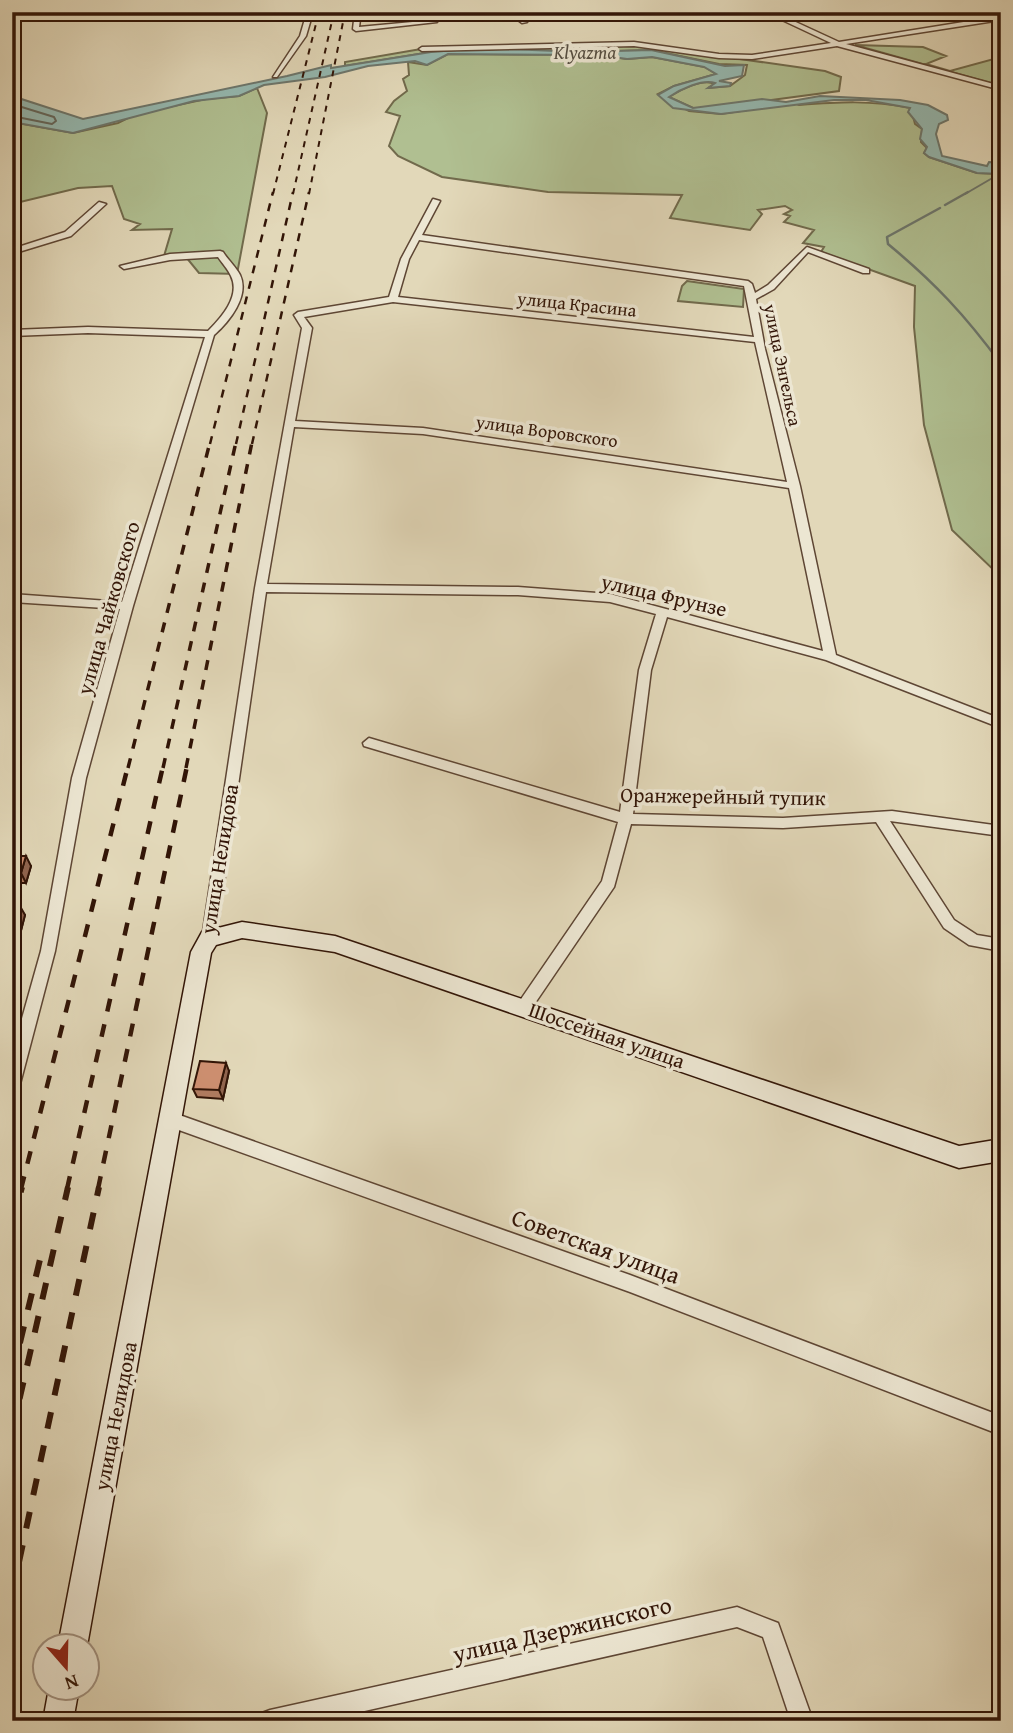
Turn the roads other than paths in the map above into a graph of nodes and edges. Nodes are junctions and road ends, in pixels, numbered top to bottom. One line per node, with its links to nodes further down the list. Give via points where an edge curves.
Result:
1 (310, 12): 10 (street, via 303,36)
2 (358, 12): 6 (street, via 356,29)
3 (510, 12): 7 (street)
4 (768, 12): 8 (street)
5 (1001, 18): 8 (street)
6 (434, 22)
7 (524, 22)
8 (841, 45): 9 (street, via 752,57 634,44); 11 (street)
9 (422, 49)
10 (275, 76)
11 (1001, 89)
12 (436, 201): 14 (street)
13 (102, 204): 15 (street, via 68,234)
14 (415, 237): 18 (street, улица Энгельса, via 748,285); 19 (street)
15 (12, 251)
16 (124, 267): 21 (street, улица Чайковского, via 170,257 220,254 238,280 238,289 222,324)
17 (866, 271): 18 (street, via 807,249 771,287)
18 (752, 298): 22 (street, улица Энгельса)
19 (393, 299): 22 (street, улица Красина); 23 (street, улица Нелидова, via 298,315 307,328)
20 (12, 333): 21 (street)
21 (210, 334): 27 (street, улица Чайковского)
22 (758, 340): 24 (street, улица Энгельса)
23 (292, 424): 24 (street, улица Воровского, via 423,431); 25 (street, улица Нелидова)
24 (796, 486): 29 (street, улица Энгельса)
25 (261, 588): 28 (street, улица Фрунзе, via 518,592 610,598); 35 (street, улица Нелидова)
26 (12, 598): 27 (street)
27 (127, 606): 38 (street, улица Чайковского, via 79,778 48,951)
28 (662, 613): 29 (street, улица Фрунзе); 33 (street, via 645,670)
29 (830, 657): 30 (street, улица Фрунзе)
30 (1001, 724)
31 (369, 743): 33 (street, Оранжерейный тупик)
32 (880, 817): 33 (street, Оранжерейный тупик, via 783,823); 34 (street, Оранжерейный тупик); 36 (street, via 949,924 974,941)
33 (626, 819): 37 (street, via 609,883)
34 (1001, 831)
35 (209, 938): 37 (main road, Шоссейная улица, via 242,930 335,944); 40 (main road, улица Нелидова, via 201,952)
36 (1001, 945)
37 (524, 1007): 41 (main road, Шоссейная улица, via 959,1157)
38 (18, 1043): 39 (street, улица Чайковского)
39 (12, 1083)
40 (171, 1120): 42 (street, Советская улица, via 746,1326); 43 (main road, улица Нелидова)
41 (1001, 1150)
42 (1001, 1426)
43 (75, 1632)
44 (61, 1702): 45 (main road)
45 (58, 1721)
46 (270, 1721): 47 (street, улица Дзержинского, via 737,1617 771,1630)
47 (802, 1721)

